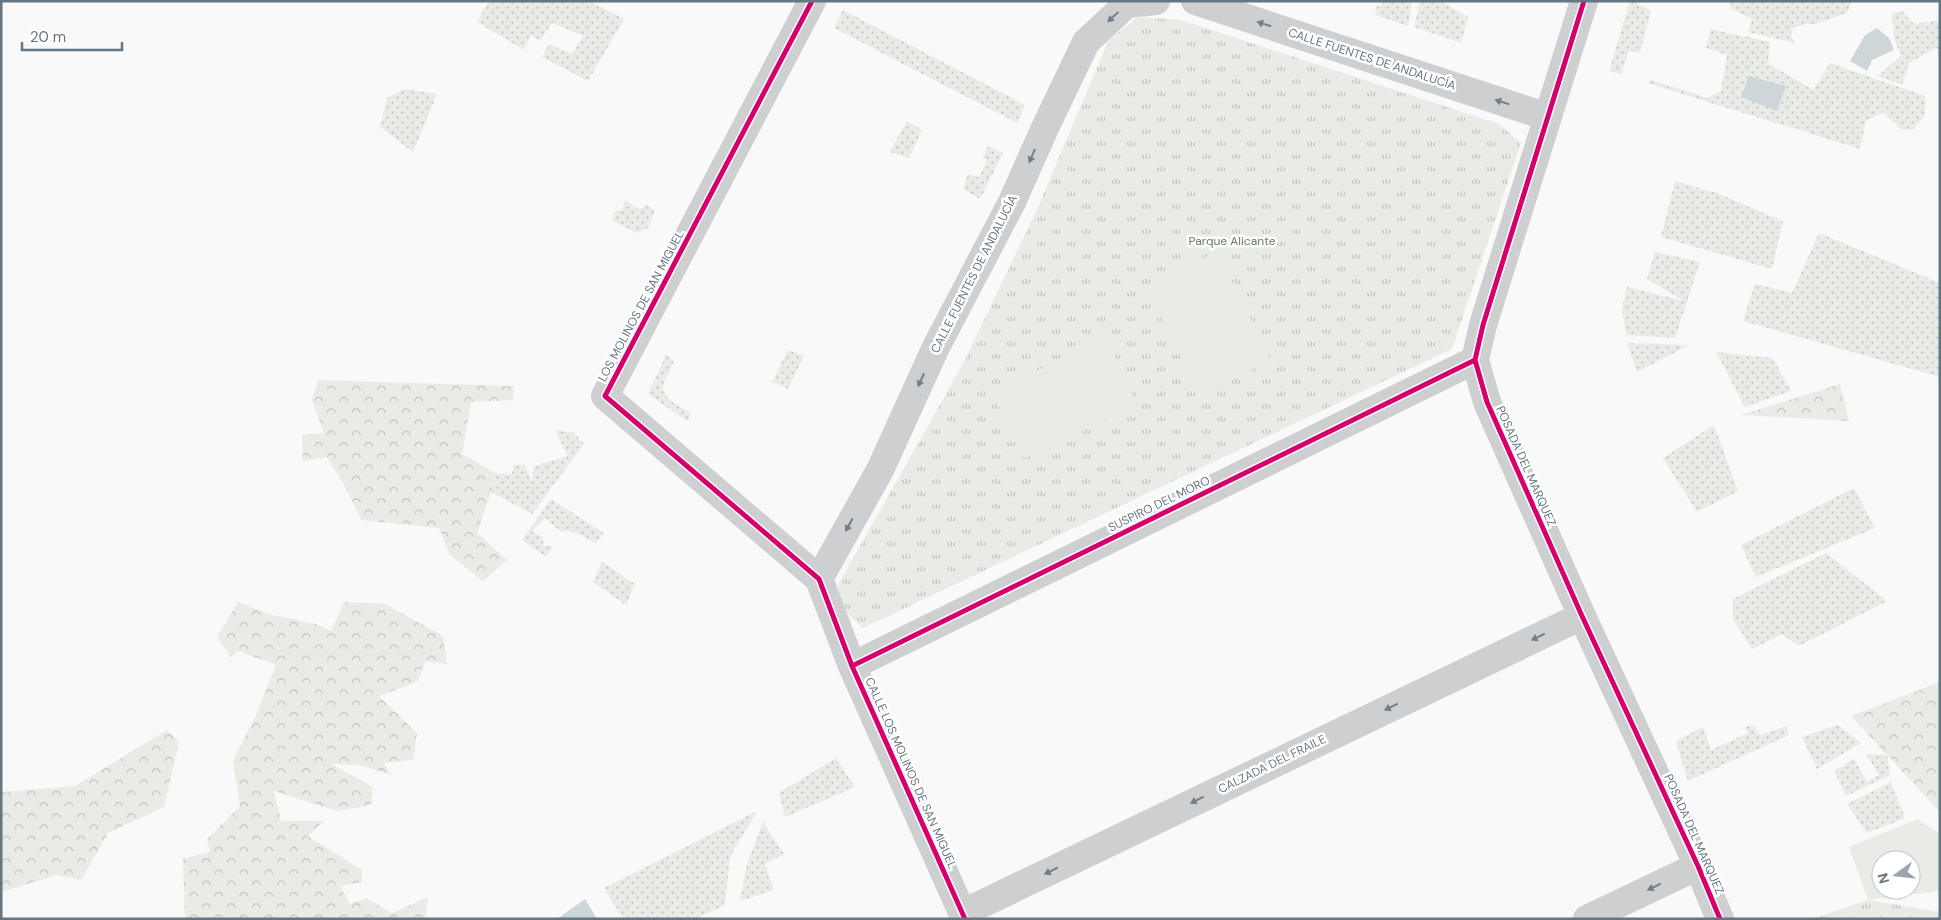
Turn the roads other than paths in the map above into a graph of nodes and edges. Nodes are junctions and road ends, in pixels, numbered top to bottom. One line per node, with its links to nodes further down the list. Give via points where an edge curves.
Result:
1 (812, 1): 7 (street, LOS MOLINOS DE SAN MIGUEL, via 604,396)
2 (1156, 1): 7 (street, CALLE FUENTES DE ANDALUCÍA, one-way to 7, via 1127,4 1086,42 1012,202 936,347 880,470)
3 (1195, 1): 5 (street, CALLE FUENTES DE ANDALUCÍA, one-way to 3)
4 (1584, 1): 5 (street, POSADA DEL MARQUEZ)
5 (1548, 117): 6 (street, POSADA DEL MARQUEZ)
6 (1475, 360): 8 (street, POSADA DEL MARQUEZ, via 1487,402); 9 (street, SUSPIRO DEL MORO)
7 (819, 579): 9 (street, CALLE LOS MOLINOS DE SAN MIGUEL)
8 (1582, 616): 10 (street, POSADA DEL MARQUEZ); 11 (street, CALZADA DEL FRAILE, one-way to 11)
9 (852, 666): 11 (street, CALLE LOS MOLINOS DE SAN MIGUEL)
10 (1698, 866): 12 (street, one-way to 12); 13 (street, POSADA DEL MARQUEZ)
11 (964, 916)
12 (1587, 919)
13 (1720, 919)

